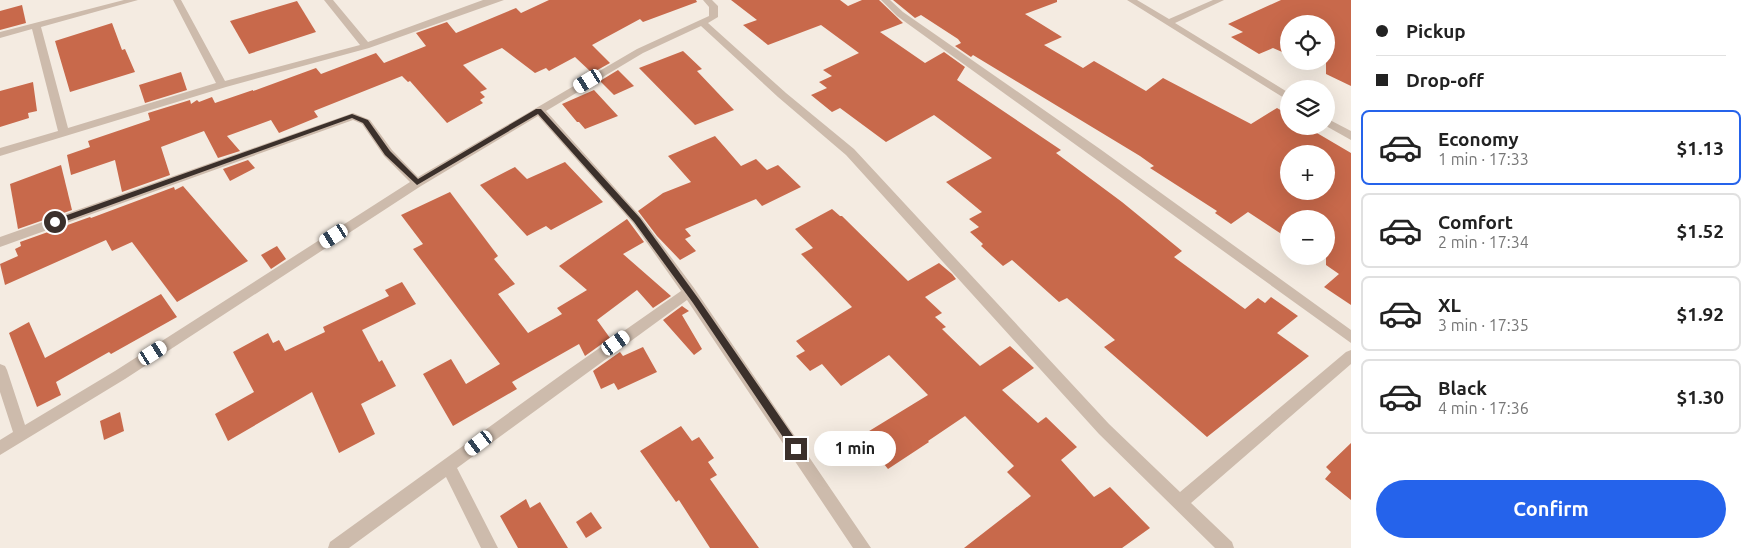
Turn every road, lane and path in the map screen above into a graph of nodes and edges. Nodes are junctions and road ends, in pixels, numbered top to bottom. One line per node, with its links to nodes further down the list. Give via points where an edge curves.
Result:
1 (134, 0): 12 (street)
2 (177, 0): 15 (street)
3 (328, 0): 14 (street)
4 (500, 0): 9 (street)
5 (707, 0): 10 (street, via 714,6 712,17)
6 (885, 0): 25 (street, via 900,14)
7 (1131, 0): 11 (street)
8 (1220, 0): 11 (street)
9 (484, 1): 14 (street)
10 (703, 23): 17 (street, via 640,51); 31 (street, via 850,152 1097,422)
11 (1168, 23): 16 (street)
12 (36, 26): 13 (street); 19 (street)
13 (0, 36)
14 (366, 46): 15 (street)
15 (222, 85): 19 (street)
16 (1280, 92)
17 (539, 110): 22 (street); 24 (street, via 637,220)
18 (1335, 126): 20 (street)
19 (64, 132): 21 (street)
20 (1351, 136)
21 (0, 152)
22 (417, 182): 23 (street, via 388,153 366,122 352,116); 28 (street)
23 (0, 242)
24 (689, 292): 30 (street); 34 (street)
25 (1351, 337)
26 (1351, 356): 31 (street)
27 (0, 370): 28 (street)
28 (21, 436): 29 (street)
29 (0, 448)
30 (448, 466): 32 (street); 33 (street)
31 (1179, 503): 35 (street)
32 (336, 548)
33 (490, 548)
34 (863, 548)
35 (1226, 548)

